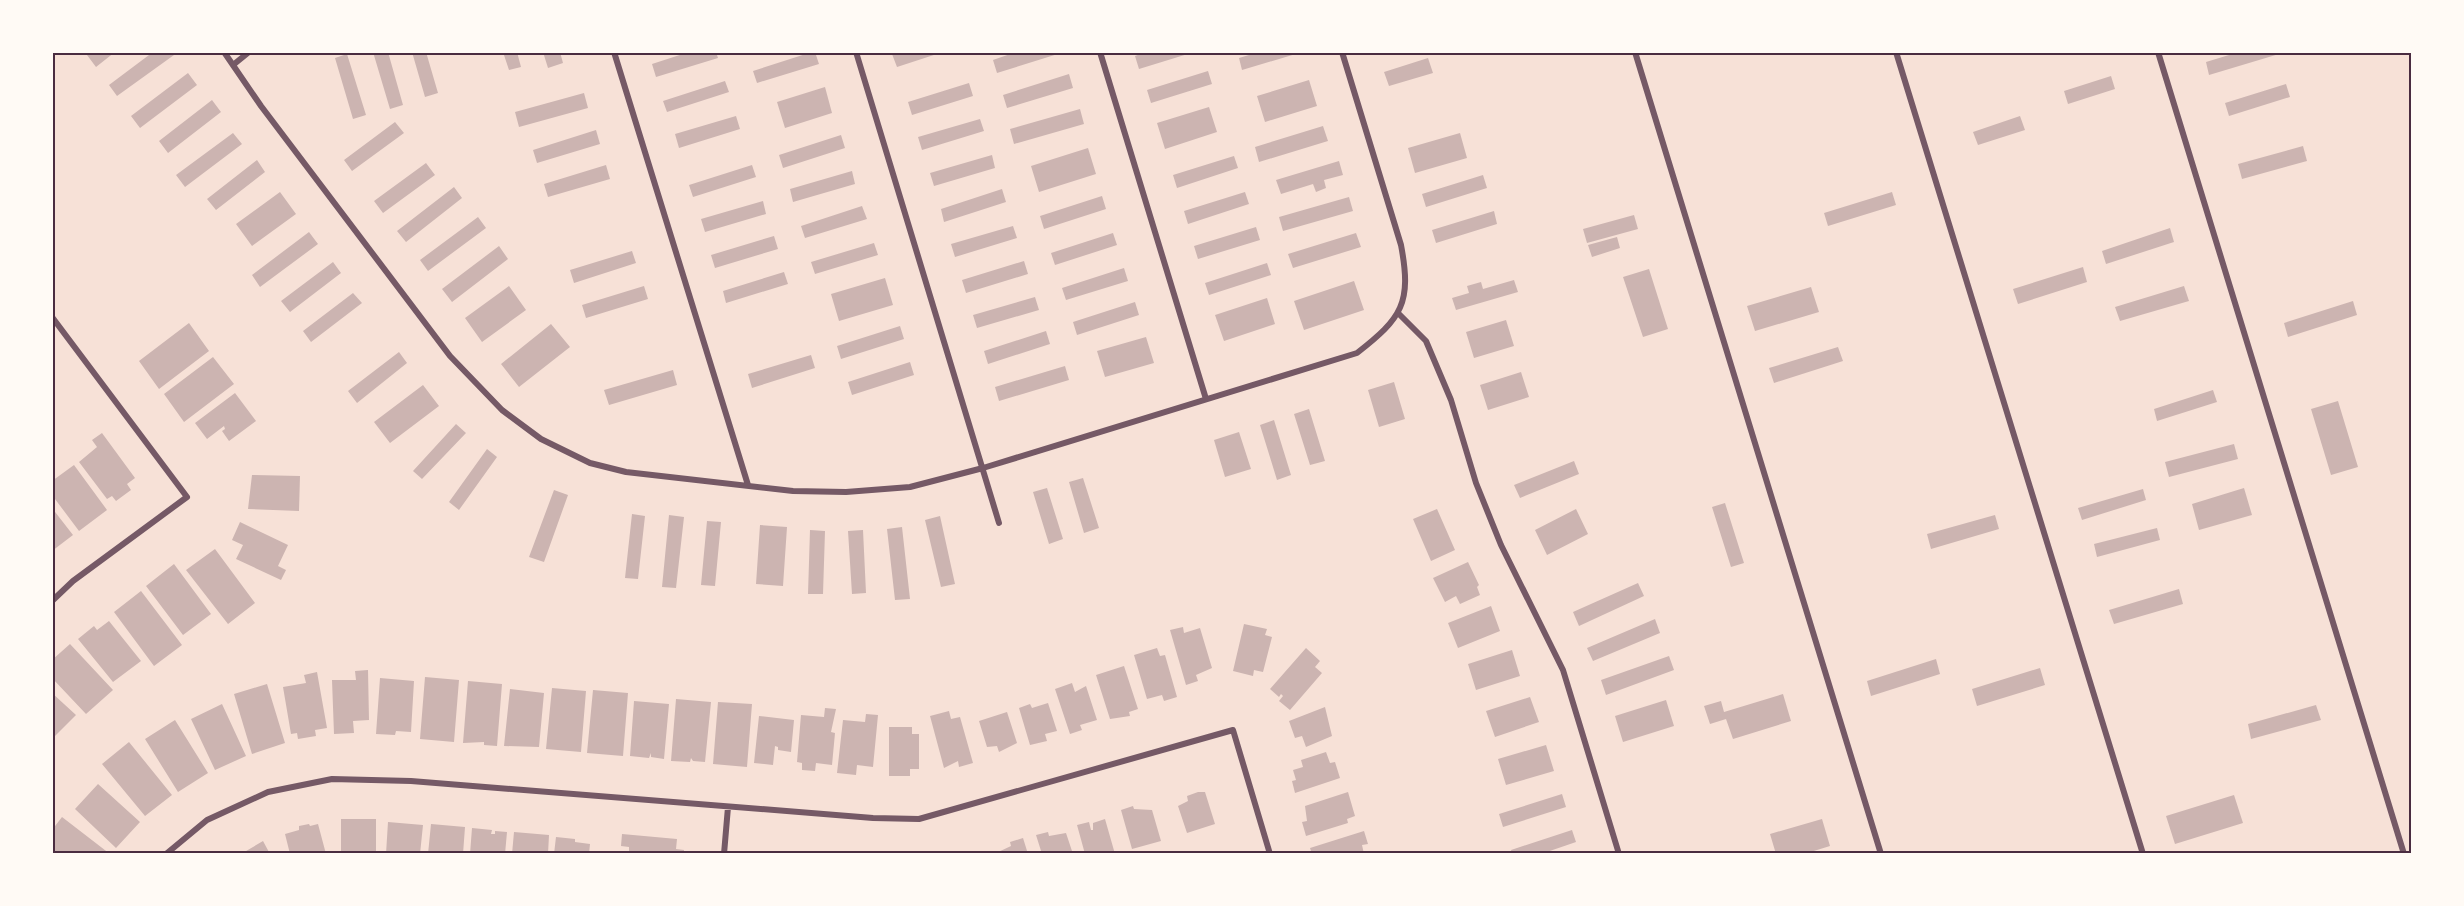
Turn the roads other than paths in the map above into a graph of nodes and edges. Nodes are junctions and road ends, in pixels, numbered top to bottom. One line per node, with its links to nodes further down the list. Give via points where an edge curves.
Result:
1 (224, 52): 10 (street)
2 (249, 52): 10 (street)
3 (614, 52): 15 (street)
4 (856, 52): 14 (street)
5 (1100, 52): 13 (street)
6 (1342, 52): 11 (street, via 1401,245 1407,276)
7 (1635, 52): 23 (street)
8 (1896, 52): 24 (street)
9 (2157, 52): 25 (street)
10 (233, 65): 15 (street, via 450,356 502,410 541,439 590,463 626,472)
11 (1399, 314): 13 (street, via 1357,352); 22 (street, via 1426,341 1451,400 1476,483 1501,545 1563,670)
12 (52, 317): 17 (street, via 187,497 73,581)
13 (1206, 399): 14 (street)
14 (983, 468): 15 (street, via 910,487 856,492 793,491); 16 (street)
15 (748, 485)
16 (999, 523)
17 (52, 601)
18 (728, 807): 19 (street, via 411,781 332,779 268,792 207,820); 20 (street); 21 (street, via 919,819 1233,730)
19 (166, 854)
20 (724, 854)
21 (1270, 854)
22 (1620, 854)
23 (1881, 854)
24 (2144, 854)
25 (2404, 854)

